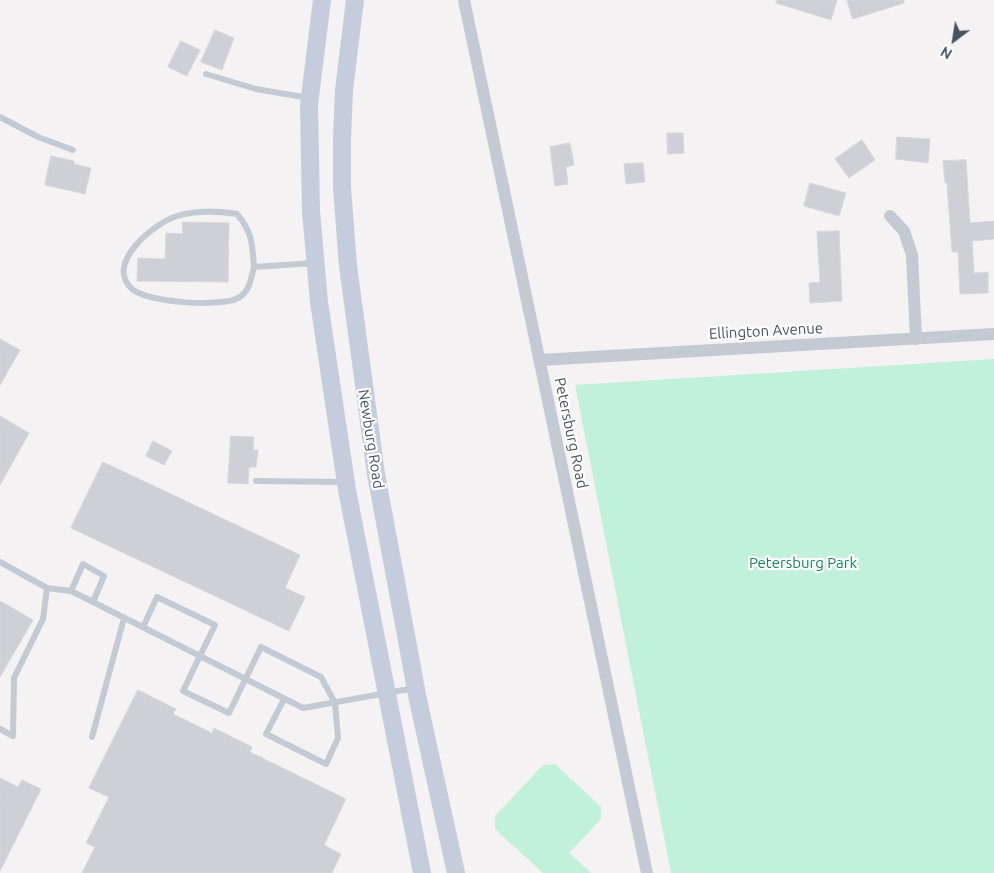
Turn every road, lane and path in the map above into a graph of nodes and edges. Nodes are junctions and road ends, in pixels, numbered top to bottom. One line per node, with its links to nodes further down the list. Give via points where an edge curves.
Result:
1 (322, 0): 5 (main road, Newburg Road)
2 (355, 0): 24 (main road, Newburg Road, via 348,46 342,138 348,266 376,474)
3 (464, 0): 13 (street, Petersburg Road)
4 (206, 74): 5 (lane, via 256,89)
5 (310, 98): 9 (main road, Newburg Road)
6 (0, 117): 7 (lane, via 38,137)
7 (73, 150)
8 (890, 216): 12 (street, via 904,231 910,247)
9 (315, 263): 10 (lane); 15 (main road, Newburg Road)
10 (254, 267): 10 (lane, via 251,235 246,225 237,214 212,210 176,217 153,229 135,244 125,272 132,289 140,293 165,300 229,303 249,288)
11 (994, 334): 12 (street, Ellington Avenue)
12 (916, 339): 13 (street, Ellington Avenue)
13 (539, 360): 32 (street, Petersburg Road)
14 (256, 481): 15 (lane)
15 (346, 482): 25 (main road, Newburg Road)
16 (0, 562): 17 (lane)
17 (47, 588): 18 (lane); 28 (lane, via 43,619 14,678 14,736)
18 (71, 591): 19 (lane); 19 (lane, via 83,564 104,576)
19 (93, 602): 20 (lane)
20 (124, 618): 21 (lane); 29 (lane)
21 (143, 627): 22 (lane); 22 (lane, via 157,597 215,625)
22 (200, 656): 23 (lane); 23 (lane, via 183,691 229,713)
23 (246, 679): 26 (lane); 27 (lane, via 260,648 321,677)
24 (416, 688): 25 (lane); 31 (main road, Newburg Road)
25 (388, 693): 27 (lane); 30 (main road, Newburg Road)
26 (284, 699): 27 (lane, via 303,708); 27 (lane, via 266,734 326,764 338,738)
27 (335, 702)
28 (0, 729)
29 (92, 737)
30 (422, 873)
31 (456, 873)
32 (647, 873)

